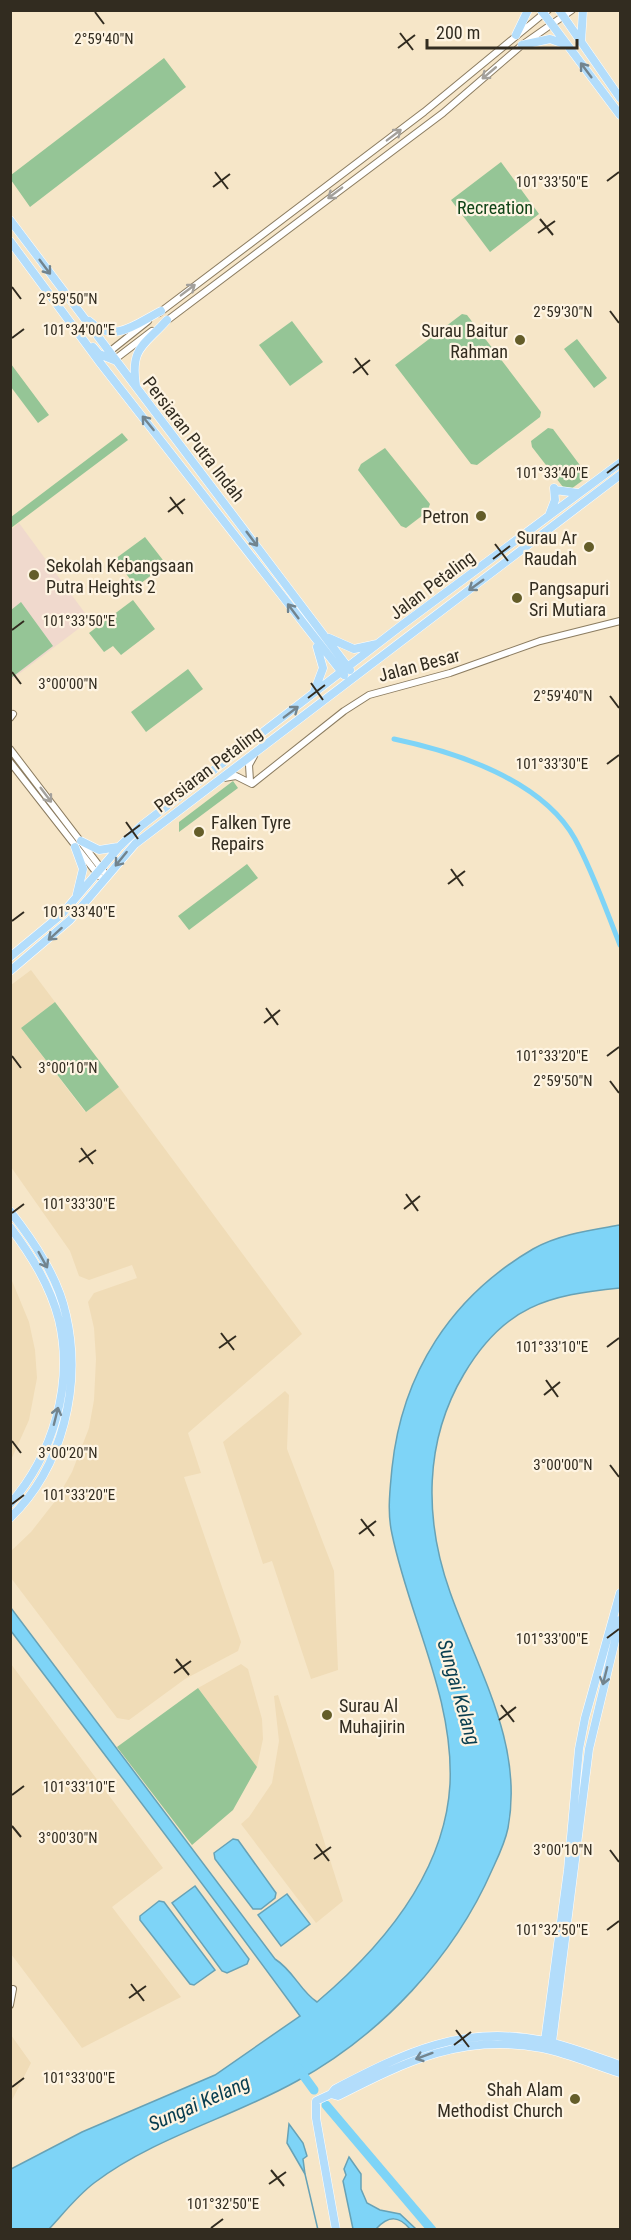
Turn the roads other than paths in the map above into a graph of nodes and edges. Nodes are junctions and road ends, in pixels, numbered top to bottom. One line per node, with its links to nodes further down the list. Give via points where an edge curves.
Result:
1 (528, 10): 7 (main road)
2 (572, 10): 5 (street)
3 (583, 10): 10 (main road, via 580,38)
4 (544, 12): 6 (main road); 7 (street)
5 (561, 14): 6 (street); 10 (main road)
6 (552, 25): 8 (street); 9 (main road)
7 (516, 35): 12 (street)
8 (522, 45): 9 (main road, via 550,39); 13 (street, one-way to 13)
9 (568, 45): 14 (main road, one-way to 9)
10 (586, 52): 11 (main road)
11 (621, 98)
12 (424, 112): 13 (street, via 439,106); 17 (street, one-way to 12)
13 (443, 113): 18 (street, one-way to 18)
14 (621, 115)
15 (10, 220): 19 (main road, Persiaran Putra Indah, one-way to 19)
16 (10, 241): 22 (main road, Persiaran Putra Indah)
17 (225, 262): 18 (street, via 230,266); 20 (street, one-way to 17)
18 (242, 264): 21 (street)
19 (77, 310): 20 (main road, via 100,329 117,332 130,330); 23 (main road, Persiaran Putra Indah)
20 (161, 311): 23 (street)
21 (167, 320): 23 (street); 24 (main road, via 136,352)
22 (77, 331): 23 (main road, via 99,354); 25 (main road, Persiaran Putra Indah)
23 (110, 357): 24 (main road, Persiaran Putra Indah); 25 (main road, via 110,370)
24 (136, 388): 26 (main road, Persiaran Putra Indah)
25 (131, 403): 27 (main road, Persiaran Putra Indah, one-way to 25)
26 (172, 432): 27 (main road, via 183,456 177,456); 30 (main road, Persiaran Putra Indah)
27 (161, 440): 31 (main road, Persiaran Putra Indah)
28 (621, 463): 32 (main road, Jalan Petaling)
29 (621, 475): 39 (main road, Jalan Petaling, one-way to 39)
30 (207, 479): 31 (main road, via 188,463); 35 (main road, Persiaran Putra Indah, one-way to 35)
31 (195, 483): 36 (main road, Persiaran Putra Indah, one-way to 31)
32 (580, 493): 33 (main road, Jalan Petaling); 33 (main road, via 555,489)
33 (548, 517): 37 (main road, Jalan Petaling)
34 (621, 621): 45 (street, Jalan Besar, via 540,641 429,680 375,692 344,711 252,784)
35 (322, 631): 37 (main road, via 350,649); 38 (main road, Persiaran Putra Indah)
36 (313, 638): 38 (main road, Persiaran Putra Indah); 40 (main road, via 323,668)
37 (381, 642): 38 (main road, Jalan Petaling)
38 (346, 670): 39 (main road, Persiaran Putra Indah); 40 (main road, Persiaran Petaling)
39 (352, 678): 42 (main road, Persiaran Petaling)
40 (312, 696): 47 (main road, Persiaran Petaling, one-way to 40)
41 (10, 749): 46 (street, one-way to 46)
42 (261, 749): 44 (main road, Persiaran Petaling); 45 (street, via 251,760)
43 (10, 762): 46 (street)
44 (220, 780): 45 (street, via 236,776); 48 (main road, Persiaran Petaling, one-way to 48, via 135,844)
45 (249, 781)
46 (78, 844): 47 (main road, via 99,850); 48 (street); 49 (main road, via 83,869)
47 (120, 846): 48 (main road, Persiaran Petaling)
48 (102, 875): 49 (main road, Persiaran Petaling); 51 (main road, Persiaran Petaling, one-way to 51, via 70,920)
49 (74, 901): 50 (main road, Persiaran Petaling, via 50,926)
50 (10, 957)
51 (10, 971)
52 (10, 1211): 55 (main road, one-way to 55, via 52,1278 66,1314 71,1356 69,1400 61,1434 46,1470)
53 (10, 1227): 54 (main road, one-way to 53, via 37,1466 50,1438 63,1366 59,1320 53,1302 37,1266)
54 (10, 1504)
55 (10, 1518)
56 (621, 1593): 58 (main road)
57 (621, 1620): 59 (main road, one-way to 59)
58 (579, 1749): 59 (main road); 62 (main road)
59 (589, 1749): 62 (main road)
60 (11, 1988): 61 (street)
61 (10, 2005)
62 (551, 2025): 63 (main road, via 542,2034); 64 (main road); 65 (main road)
63 (514, 2036): 64 (main road); 68 (main road, via 467,2036 436,2043 381,2065)
64 (548, 2046): 65 (main road); 67 (main road); 68 (main road, one-way to 68, via 499,2043 457,2047 392,2069 338,2096)
65 (568, 2049): 66 (main road)
66 (621, 2065)
67 (621, 2073)
68 (333, 2092): 69 (main road, via 316,2101 316,2118)
69 (336, 2229)

